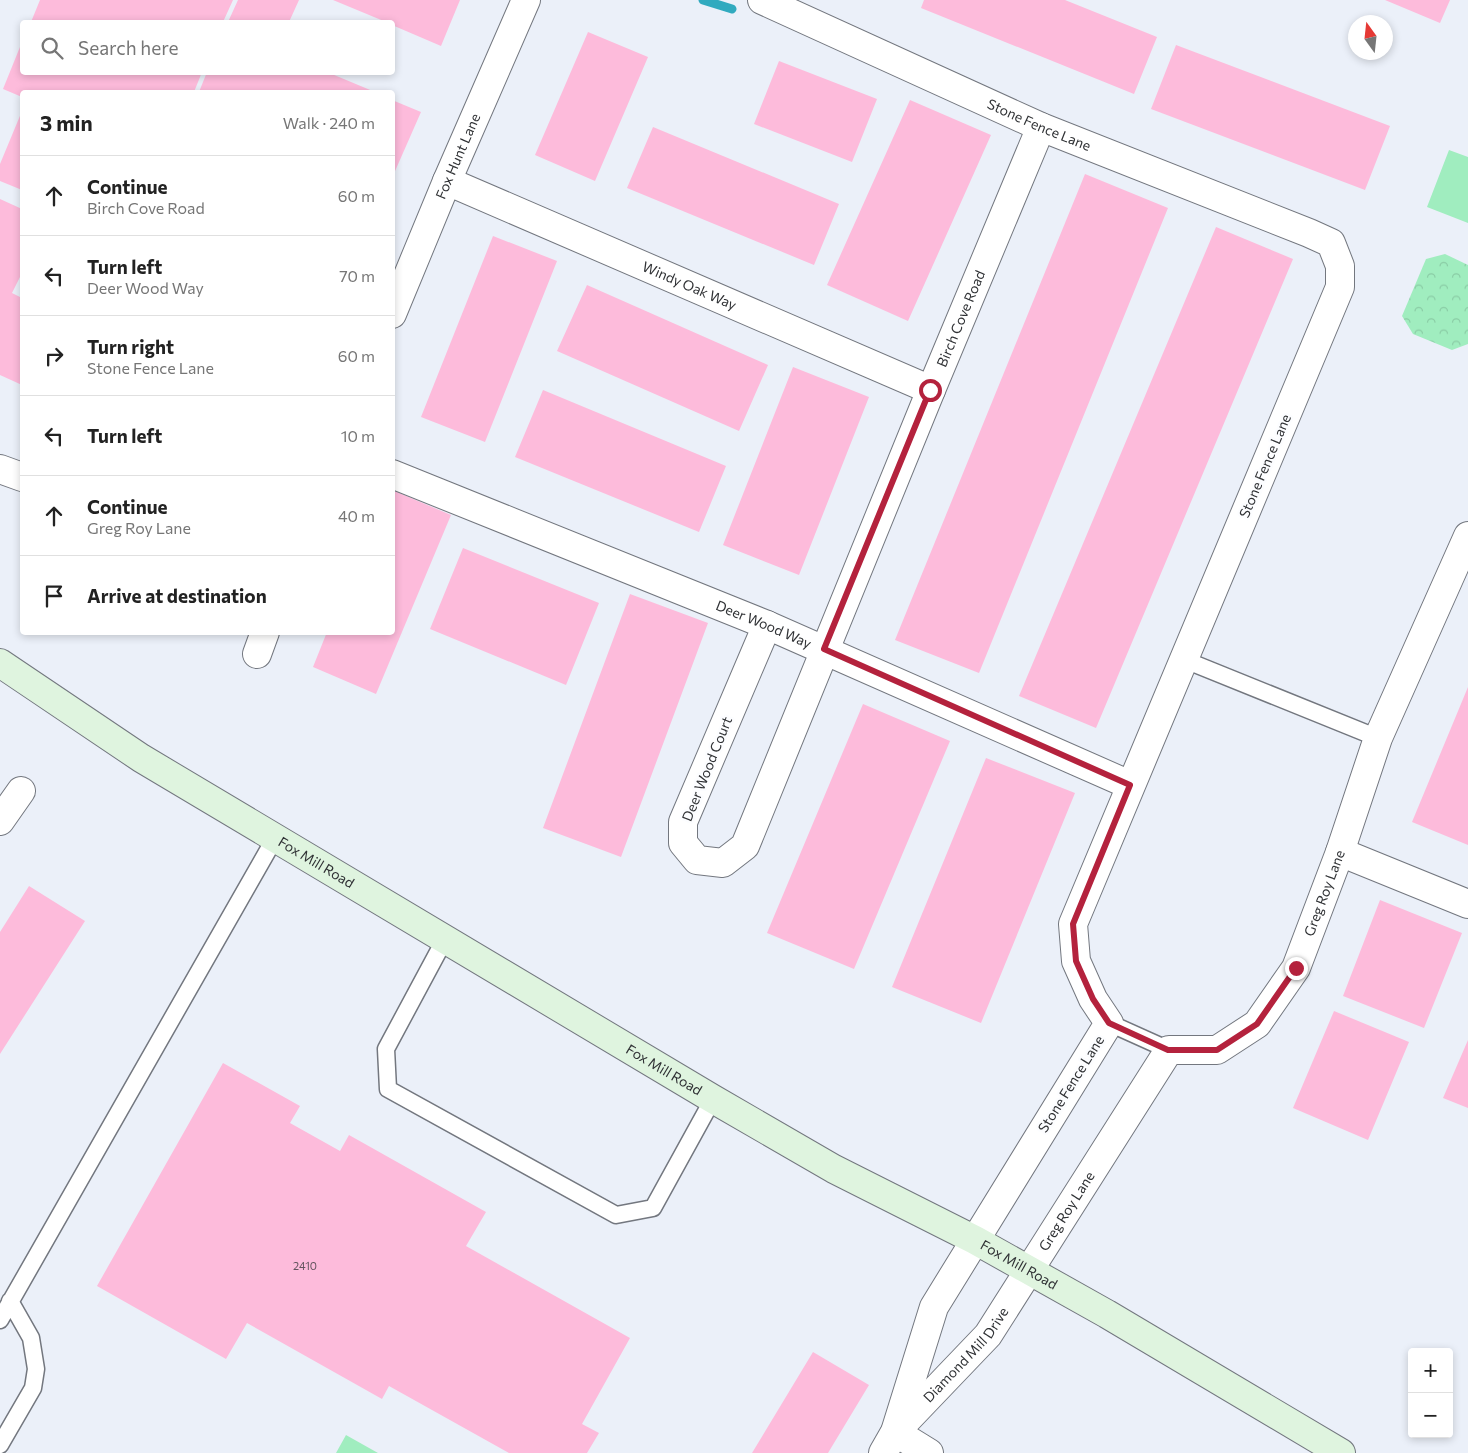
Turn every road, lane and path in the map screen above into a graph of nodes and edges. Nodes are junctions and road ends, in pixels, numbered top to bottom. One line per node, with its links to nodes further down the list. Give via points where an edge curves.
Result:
1 (526, 0): 4 (street, Fox Hunt Lane)
2 (762, 0): 3 (street, Stone Fence Lane)
3 (1041, 127): 6 (street, Birch Cove Road); 13 (street, Stone Fence Lane, via 1331,243 1340,266 1340,287)
4 (446, 181): 5 (street, Fox Hunt Lane); 6 (street, Windy Oak Way)
5 (395, 307)
6 (930, 390): 12 (street, Birch Cove Road)
7 (0, 469): 9 (street)
8 (395, 475): 11 (street, Deer Wood Way)
9 (20, 476)
10 (1468, 536): 15 (street, Greg Roy Lane)
11 (767, 625): 12 (street, Deer Wood Way); 12 (street, Deer Wood Court, via 684,822 683,843 697,860 723,863 745,846)
12 (824, 649): 16 (street, Deer Wood Way)
13 (1184, 660): 15 (lane); 16 (street, Stone Fence Lane)
14 (0, 663): 19 (street, Fox Mill Road, via 141,758)
15 (1378, 738): 20 (street, Greg Roy Lane)
16 (1130, 785): 23 (street, Stone Fence Lane, via 1073,924 1076,961 1093,999)
17 (21, 791): 18 (street)
18 (0, 821)
19 (275, 838): 22 (street, Fox Mill Road); 28 (lane)
20 (1340, 852): 21 (street); 24 (street, Greg Roy Lane, via 1296,968 1257,1024 1217,1050)
21 (1468, 904)
22 (445, 939): 25 (street, Fox Mill Road); 25 (lane, via 386,1049 388,1090 616,1215 654,1208)
23 (1109, 1023): 24 (lane); 26 (street, Stone Fence Lane)
24 (1168, 1050): 27 (street, Greg Roy Lane)
25 (713, 1099): 26 (street, Fox Mill Road, via 834,1169)
26 (975, 1240): 27 (street, Fox Mill Road); 30 (street, Diamond Mill Drive, via 932,1311)
27 (1028, 1270): 30 (street, Diamond Mill Drive, via 988,1335); 33 (street, Fox Mill Road)
28 (10, 1301): 29 (lane); 31 (lane, via 31,1338 36,1369 33,1388)
29 (0, 1320)
30 (889, 1442): 32 (street)
31 (0, 1445)
32 (929, 1453)
33 (1341, 1453)

